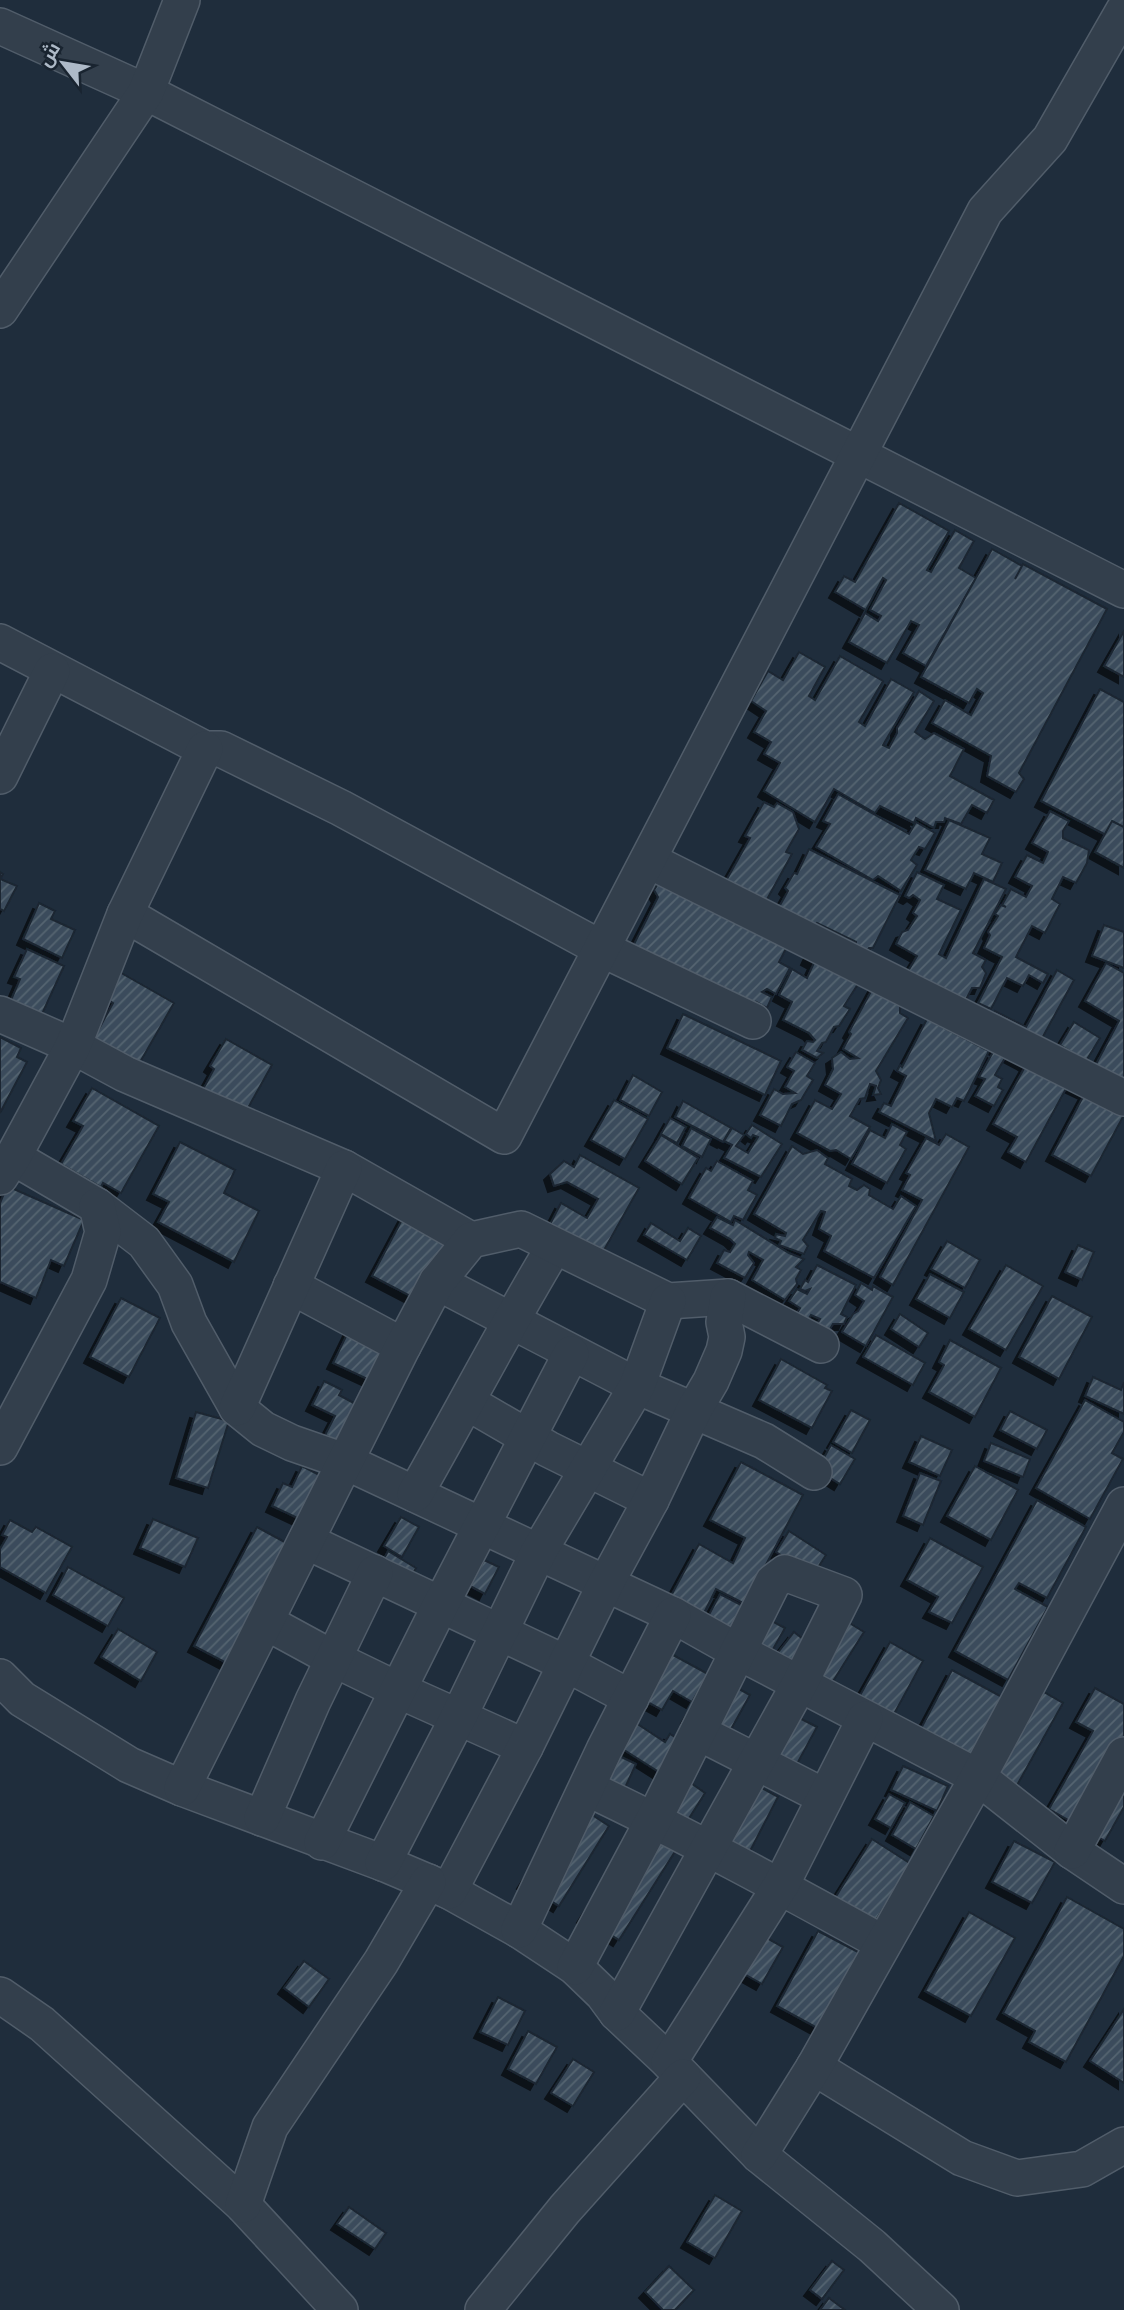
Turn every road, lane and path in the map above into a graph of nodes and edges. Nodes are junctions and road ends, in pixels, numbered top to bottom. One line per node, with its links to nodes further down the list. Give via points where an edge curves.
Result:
1 (182, 0): 4 (street)
2 (1124, 10): 6 (street, via 1050,139 985,211)
3 (0, 26): 4 (street)
4 (146, 92): 5 (street); 6 (street)
5 (0, 310)
6 (858, 455): 7 (street); 12 (street)
7 (1124, 590)
8 (0, 642): 9 (street)
9 (52, 671): 10 (street); 11 (street)
10 (205, 748): 13 (street); 14 (street, via 221,749 341,808)
11 (0, 776)
12 (648, 860): 14 (street); 18 (street)
13 (125, 914): 14 (street, via 505,1136); 17 (street)
14 (602, 949): 16 (street)
15 (0, 1014): 17 (street)
16 (753, 1021)
17 (74, 1046): 19 (street); 20 (street, via 125,1074)
18 (1124, 1098)
19 (7, 1167): 21 (street)
20 (344, 1168): 22 (street); 25 (street)
21 (97, 1206): 34 (street, via 144,1242 176,1285 189,1323); 36 (street, via 103,1232 89,1280)
22 (471, 1240): 23 (street, via 522,1229); 24 (street)
23 (554, 1247): 27 (street); 28 (street)
24 (437, 1282): 28 (street); 30 (street)
25 (291, 1286): 30 (street); 34 (street)
26 (727, 1297): 27 (street); 29 (street); 35 (street, via 724,1350)
27 (668, 1301): 32 (street)
28 (511, 1319): 31 (street); 33 (street)
29 (821, 1345)
30 (403, 1346): 38 (street)
31 (571, 1354): 32 (street); 37 (street)
32 (636, 1386): 35 (street); 39 (street)
33 (467, 1402): 37 (street); 41 (street)
34 (237, 1408): 38 (street, via 263,1429)
35 (694, 1410): 40 (street, via 764,1441); 42 (street)
36 (4, 1429)
37 (528, 1437): 39 (street); 44 (street)
38 (344, 1461): 41 (street); 45 (street)
39 (587, 1468): 42 (street); 46 (street)
40 (814, 1472)
41 (415, 1494): 44 (street)
42 (651, 1500): 48 (street)
43 (1124, 1505): 66 (street)
44 (481, 1526): 46 (street); 49 (street)
45 (306, 1541): 47 (street); 51 (street)
46 (539, 1551): 48 (street); 52 (street)
47 (375, 1573): 49 (street); 54 (street)
48 (606, 1583): 50 (street); 55 (street)
49 (441, 1604): 52 (street); 58 (street)
50 (674, 1615): 53 (street); 59 (street)
51 (266, 1622): 54 (street); 67 (street)
52 (500, 1632): 55 (street); 60 (street)
53 (737, 1651): 57 (street); 57 (street, via 773,1583 785,1573 845,1595); 62 (street)
54 (334, 1659): 58 (street); 70 (street)
55 (567, 1664): 59 (street); 63 (street)
56 (0, 1677): 67 (street, via 22,1699 129,1765)
57 (800, 1683): 61 (street); 65 (street)
58 (398, 1690): 60 (street); 72 (street)
59 (631, 1698): 68 (street)
60 (459, 1716): 63 (street); 75 (street)
61 (865, 1719): 66 (street); 69 (street)
62 (698, 1732): 65 (street); 71 (street)
63 (525, 1746): 78 (street)
64 (1124, 1755): 74 (street)
65 (757, 1762): 69 (street); 73 (street)
66 (978, 1777): 74 (street); 80 (street)
67 (182, 1788): 70 (street)
68 (586, 1788): 71 (street); 79 (street)
69 (825, 1797): 76 (street)
70 (262, 1818): 72 (street)
71 (654, 1819): 73 (street); 81 (street)
72 (322, 1842): 75 (street)
73 (709, 1849): 76 (street); 83 (street)
74 (1072, 1851): 77 (street)
75 (383, 1863): 78 (street)
76 (781, 1885): 80 (street); 85 (street)
77 (1124, 1886)
78 (438, 1887): 79 (street); 88 (street, via 381,1962 270,2127)
79 (519, 1930): 81 (street)
80 (883, 1943): 84 (street)
81 (575, 1967): 83 (street)
82 (0, 1995): 88 (street, via 41,2024)
83 (617, 2013): 85 (street)
84 (814, 2067): 86 (street, via 962,2158 1017,2178 1082,2169); 87 (street)
85 (676, 2070): 87 (street); 90 (street)
86 (1123, 2147)
87 (760, 2155): 91 (street, via 872,2246)
88 (243, 2205): 89 (street)
89 (340, 2310)
90 (483, 2310)
91 (941, 2310)

